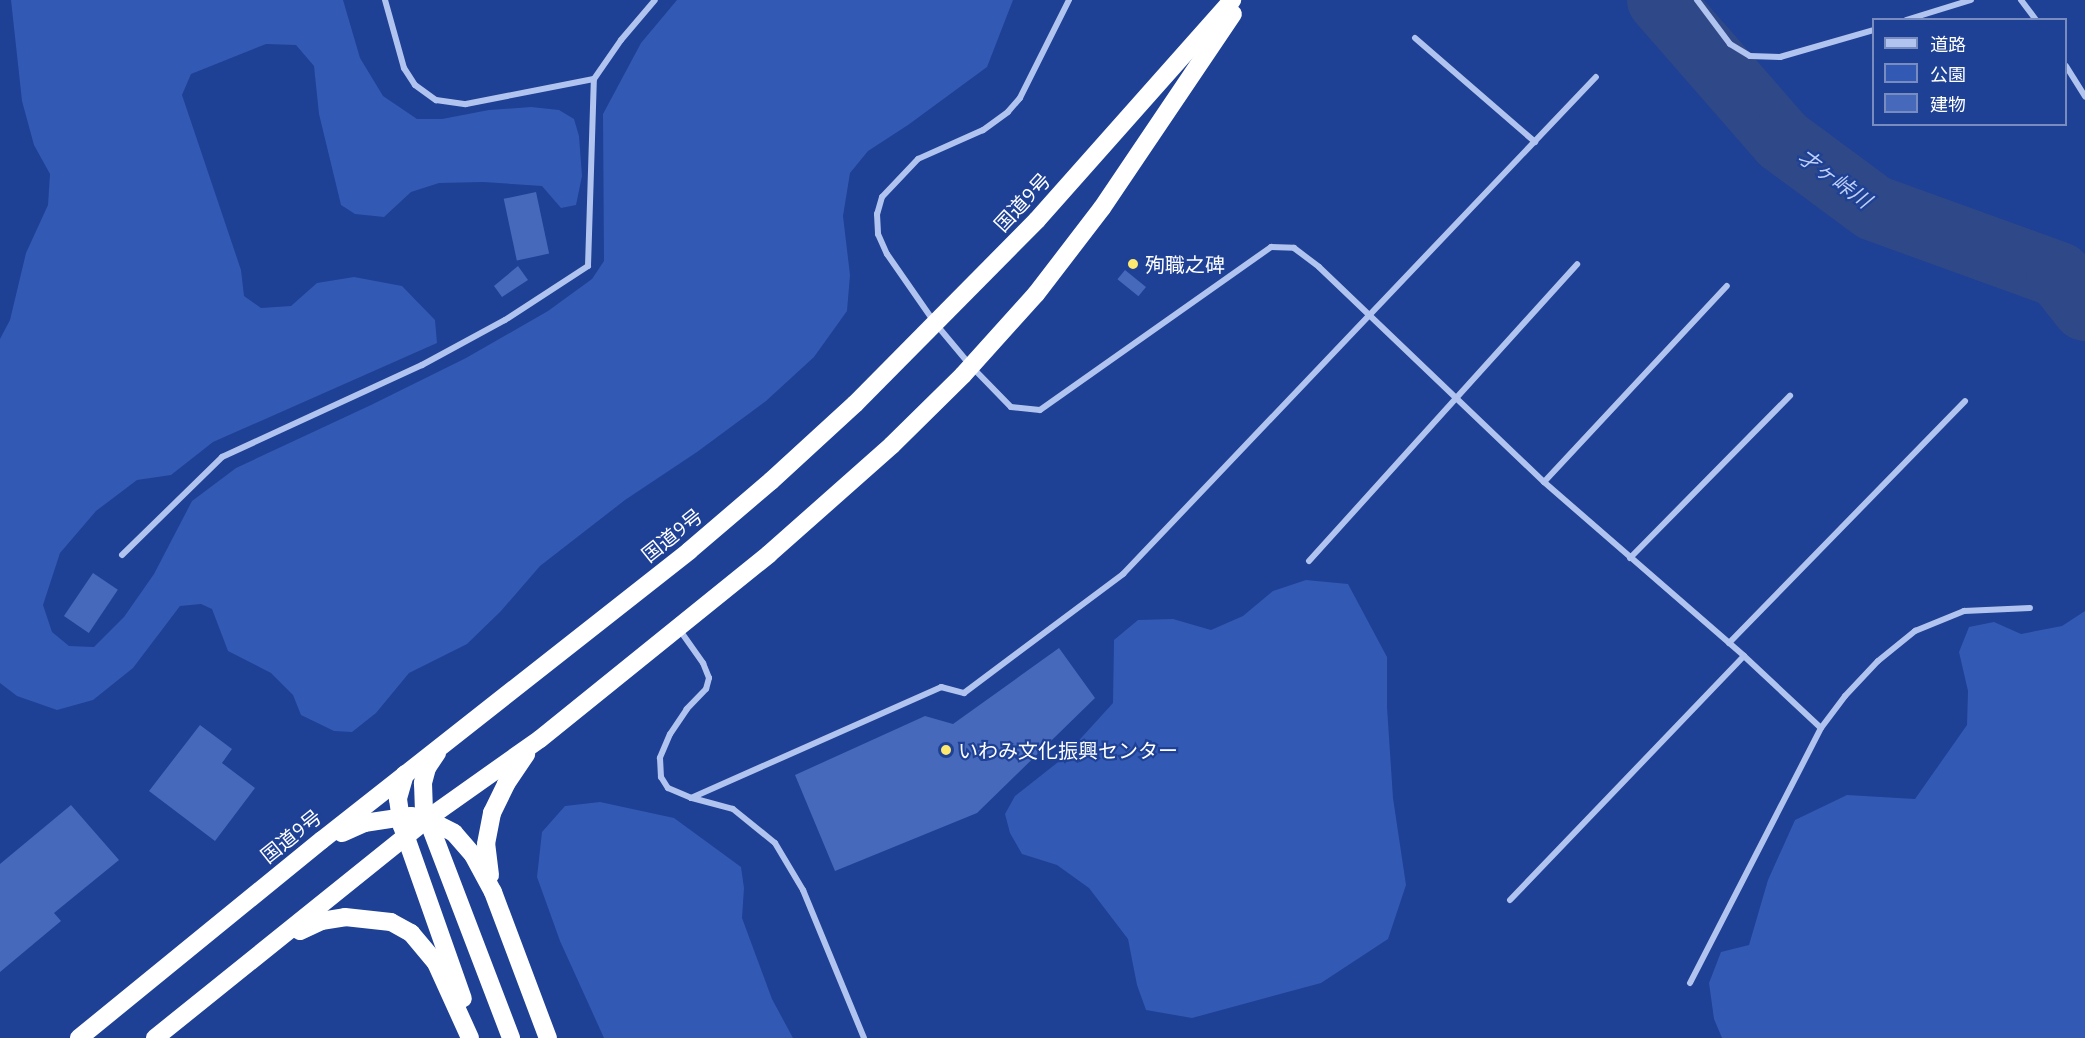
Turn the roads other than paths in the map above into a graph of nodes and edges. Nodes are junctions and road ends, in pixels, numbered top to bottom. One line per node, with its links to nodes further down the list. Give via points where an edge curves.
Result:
1 (385, 0): 15 (street, via 404,68 415,85 436,100 466,104)
2 (655, 0): 15 (street)
3 (1069, 0): 21 (street, via 1020,98 1008,112 983,130 918,159 882,197 877,214 878,234 887,254)
4 (1233, 0): 21 (highway, 国道9号, via 1036,220)
5 (1242, 0): 22 (highway, via 1102,208 1036,294)
6 (1697, 0): 11 (street, via 1730,44 1750,56 1780,57)
7 (1971, 0): 9 (street)
8 (2021, 0): 10 (street)
9 (1912, 18)
10 (2034, 18)
11 (1872, 31)
12 (1415, 38): 17 (street)
13 (2067, 68): 16 (street)
14 (1596, 77): 17 (street)
15 (594, 78): 27 (street, via 588,266 505,320 422,365 222,457)
16 (2085, 96)
17 (1534, 142): 20 (street)
18 (1577, 264): 24 (street)
19 (1727, 285): 26 (street)
20 (1369, 318): 22 (street, via 1319,267 1294,248 1271,247 1040,410 1011,407); 24 (street); 38 (street, via 1123,574 964,693 941,687)
21 (935, 323): 22 (street); 36 (highway, 国道9号, via 855,404 690,551)
22 (971, 366): 31 (highway, via 892,445 802,525)
23 (1790, 396): 28 (street)
24 (1456, 400): 26 (street); 29 (street)
25 (1965, 401): 32 (street)
26 (1544, 482): 28 (street)
27 (122, 555)
28 (1630, 558): 32 (street)
29 (1309, 561)
30 (2030, 608): 34 (street, via 1964,611 1915,631 1878,661)
31 (677, 626): 35 (highway); 38 (street, via 709,678 706,688 670,734 660,758 661,777 668,788)
32 (1729, 643): 33 (street)
33 (1744, 656): 34 (street); 44 (street)
34 (1821, 728): 47 (street)
35 (540, 739): 40 (highway); 43 (highway, via 506,784 492,813 486,858)
36 (443, 744): 37 (highway, 国道9号); 40 (highway, via 427,768 423,783)
37 (405, 774): 39 (highway, via 398,799); 42 (highway, 国道9号)
38 (692, 798): 55 (street, via 733,809 775,843 803,890)
39 (399, 816): 40 (highway); 41 (highway); 42 (highway, via 348,829)
40 (427, 819): 41 (highway); 43 (highway, via 464,843); 52 (highway)
41 (406, 837): 46 (highway); 51 (highway)
42 (280, 874): 48 (highway, 国道9号)
43 (493, 892): 45 (highway)
44 (1510, 900)
45 (514, 945): 53 (highway); 54 (highway)
46 (264, 952): 49 (highway); 50 (highway, via 321,921 345,917 391,922 411,933 436,963)
47 (1690, 983)
48 (79, 1038)
49 (155, 1038)
50 (470, 1038)
51 (476, 1038)
52 (511, 1038)
53 (548, 1038)
54 (561, 1038)
55 (864, 1038)

